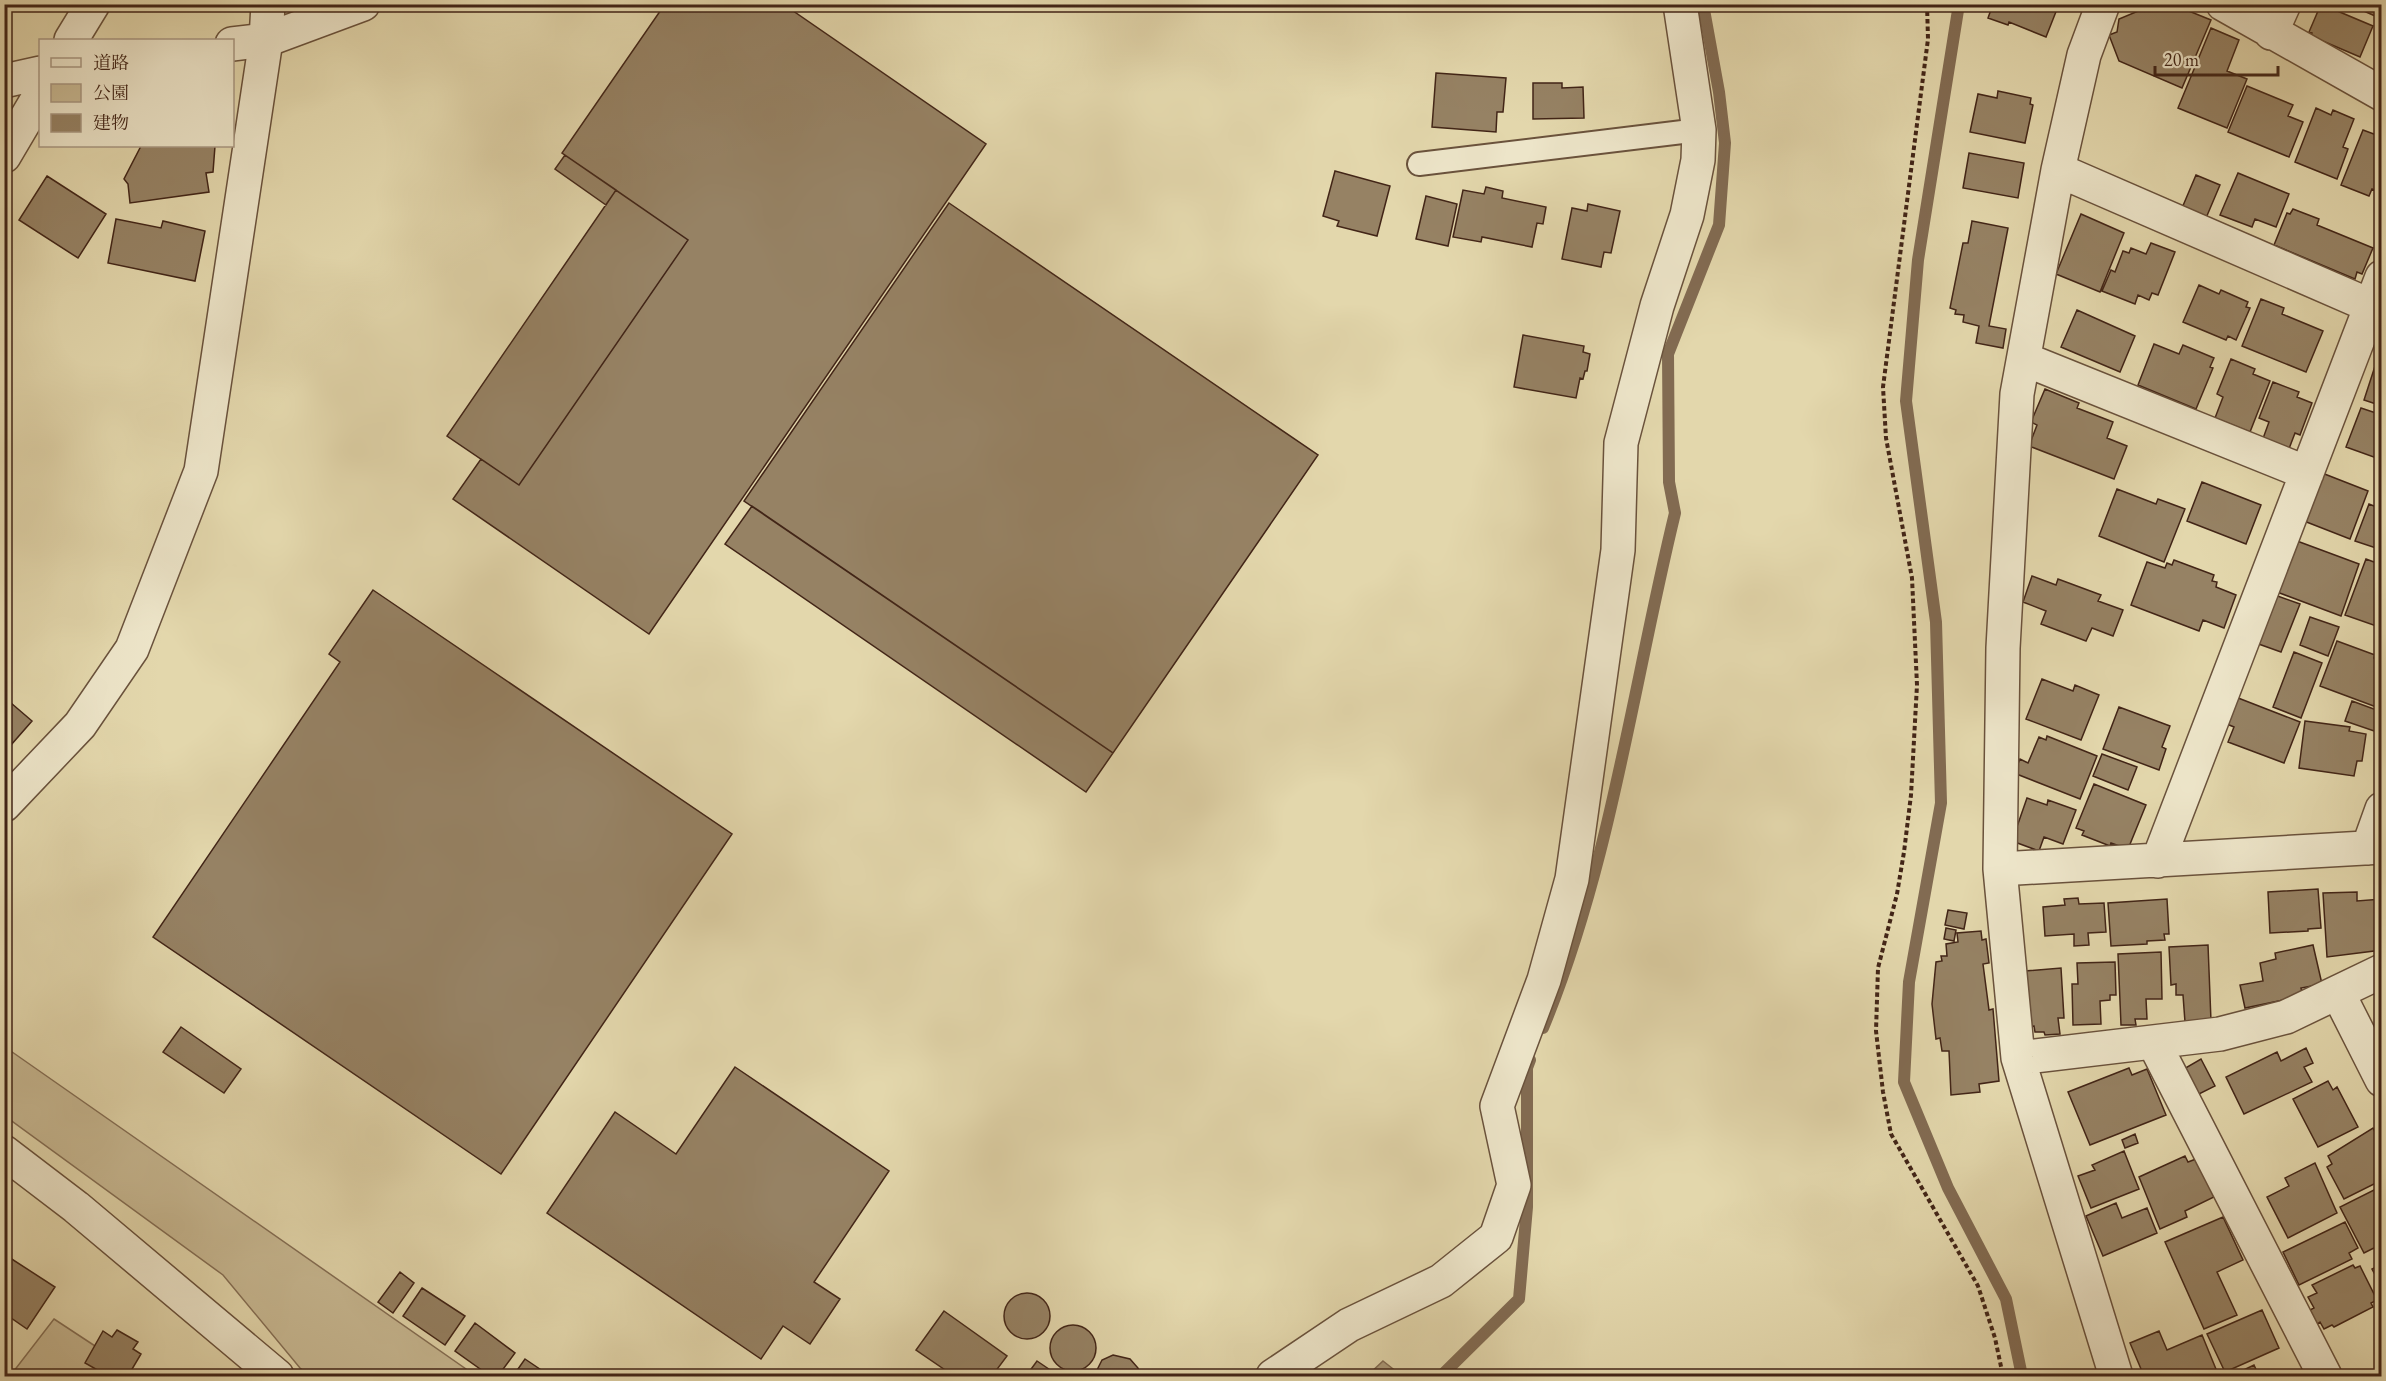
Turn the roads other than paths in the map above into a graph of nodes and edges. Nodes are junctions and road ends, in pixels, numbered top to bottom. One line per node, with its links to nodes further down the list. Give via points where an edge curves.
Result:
1 (93, 4): 8 (street)
2 (268, 4): 9 (street)
3 (363, 4): 9 (street)
4 (1680, 4): 15 (street)
5 (2103, 4): 18 (street, via 2084,55)
6 (2223, 4): 7 (street)
7 (2278, 19): 13 (street)
8 (72, 39)
9 (266, 40): 10 (street); 22 (street, via 201,471 132,649 80,725)
10 (234, 44)
11 (39, 73): 12 (street)
12 (4, 81)
13 (2382, 94)
14 (39, 97): 16 (street)
15 (1699, 130): 17 (lane); 34 (street, via 1698,160 1687,215 1657,306 1621,443 1618,550 1572,879 1544,980 1497,1106 1514,1185 1496,1237 1441,1281 1350,1325)
16 (4, 156)
17 (1419, 164)
18 (2058, 170): 19 (street); 20 (street)
19 (2376, 292): 21 (street)
20 (2024, 359): 21 (street); 26 (street, via 2017,394 2003,648)
21 (2307, 473): 25 (street)
22 (5, 803)
23 (2382, 809): 24 (street)
24 (2375, 847): 25 (street)
25 (2158, 861): 26 (street)
26 (2000, 869): 30 (street)
27 (2382, 971): 28 (street)
28 (2338, 993): 29 (street, via 2286,1017 2220,1034); 31 (street)
29 (2154, 1043): 30 (street); 36 (street)
30 (2018, 1058): 35 (street)
31 (2382, 1080)
32 (4, 1152): 33 (street, via 76,1207)
33 (277, 1377)
34 (1274, 1377)
35 (2116, 1377)
36 (2325, 1377)

